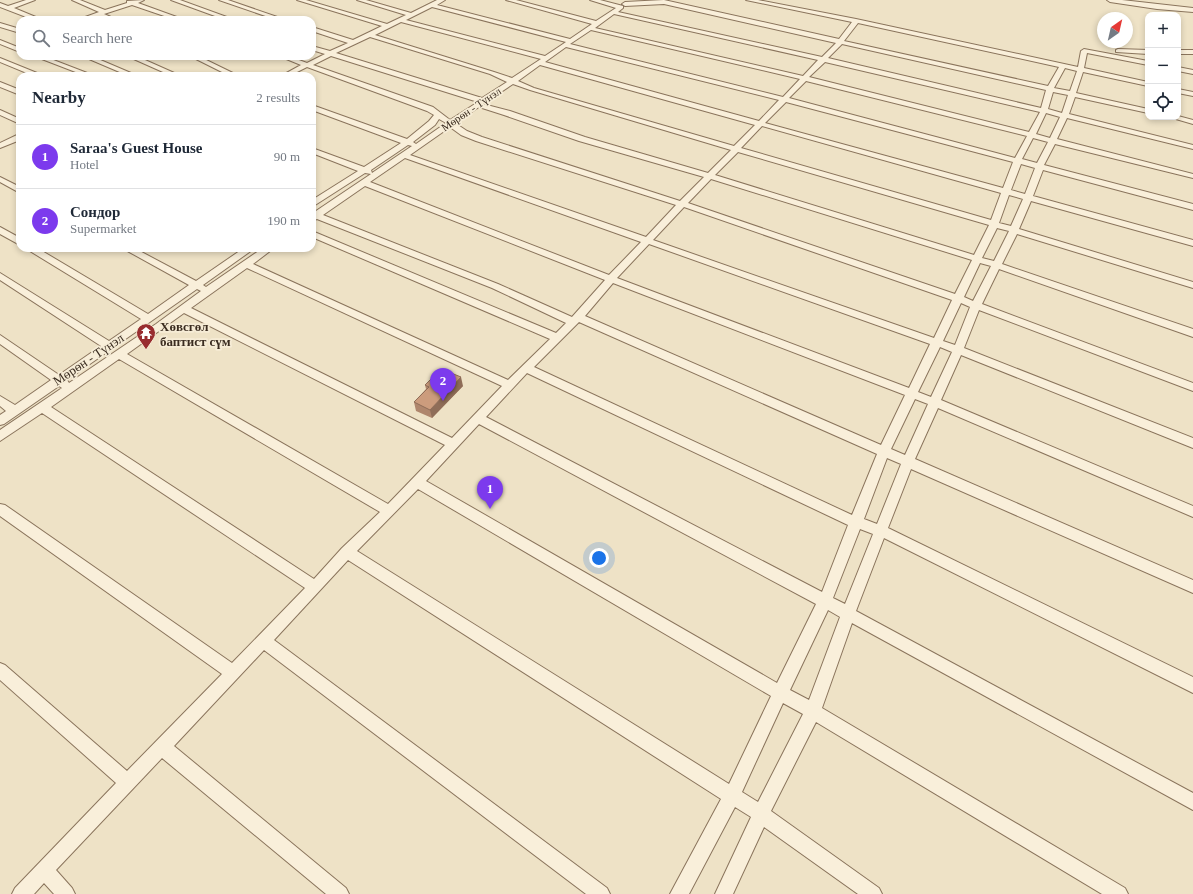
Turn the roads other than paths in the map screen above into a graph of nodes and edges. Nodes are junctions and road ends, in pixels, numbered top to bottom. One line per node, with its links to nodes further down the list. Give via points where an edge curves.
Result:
1 (32, 0): 18 (street)
2 (75, 0): 20 (street)
3 (124, 0): 14 (street)
4 (141, 0): 14 (street)
5 (174, 0): 28 (street)
6 (222, 0): 29 (street)
7 (300, 0): 34 (street)
8 (360, 0): 23 (street)
9 (442, 0): 17 (street)
10 (508, 0): 32 (street)
11 (593, 0): 15 (street)
12 (749, 0): 31 (street)
13 (1110, 0): 19 (street)
14 (132, 3): 20 (street); 27 (street)
15 (626, 4): 21 (street, Мөрөн - Түнэл); 40 (street, via 664,2)
16 (0, 5): 18 (street)
17 (432, 5): 23 (street); 42 (street)
18 (8, 8): 24 (street)
19 (1193, 10)
20 (105, 12): 22 (street)
21 (612, 12): 32 (street, Мөрөн - Түнэл); 51 (street)
22 (98, 14): 25 (street); 26 (street)
23 (412, 15): 30 (street)
24 (29, 16)
25 (92, 16)
26 (104, 16)
27 (170, 16)
28 (220, 16)
29 (271, 16)
30 (401, 20): 34 (street); 58 (street)
31 (856, 21): 40 (street); 61 (street)
32 (596, 23): 35 (street, Мөрөн - Түнэл)
33 (0, 25): 37 (street)
34 (388, 26): 38 (street)
35 (589, 28): 42 (street, Мөрөн - Түнэл); 71 (street)
36 (316, 30): 41 (street)
37 (16, 31)
38 (369, 35): 41 (street); 72 (street)
39 (16, 41): 43 (street)
40 (841, 41): 51 (street); 75 (street)
41 (354, 43): 50 (street)
42 (567, 43): 58 (street, Мөрөн - Түнэл); 80 (street)
43 (2, 45): 44 (street)
44 (16, 49)
45 (316, 49): 50 (street)
46 (1090, 51): 47 (street); 59 (street); 62 (street, via 1084,51)
47 (1145, 52)
48 (1181, 52): 49 (street)
49 (1193, 52)
50 (330, 54): 60 (street); 81 (street)
51 (822, 59): 71 (street); 84 (street)
52 (0, 60): 64 (street)
53 (48, 60): 65 (street)
54 (95, 60): 66 (street)
55 (140, 60): 67 (street)
56 (202, 60): 68 (street)
57 (293, 60): 60 (street)
58 (543, 60): 72 (street, Мөрөн - Түнэл); 92 (street)
59 (1145, 62)
60 (307, 65): 69 (street); 86 (street)
61 (1063, 65): 62 (street); 75 (street)
62 (1081, 69): 73 (street); 78 (street)
63 (1181, 70): 70 (street)
64 (30, 72)
65 (81, 72)
66 (125, 72)
67 (168, 72)
68 (227, 72)
69 (292, 72)
70 (1193, 72)
71 (804, 78): 80 (street); 93 (street)
72 (512, 81): 81 (street, Мөрөн - Түнэл); 102 (street, via 532,90)
73 (1145, 83)
74 (0, 84): 76 (street)
75 (1050, 89): 78 (street); 84 (street)
76 (16, 91)
77 (1181, 92): 79 (street)
78 (1072, 94): 83 (street); 87 (street)
79 (1193, 94)
80 (784, 99): 92 (street); 105 (street)
81 (480, 103): 91 (street, Мөрөн - Түнэл); 109 (street, via 582,139)
82 (316, 108): 98 (street)
83 (1145, 110)
84 (1044, 111): 87 (street); 93 (street)
85 (0, 112): 89 (street)
86 (438, 114): 91 (street); 98 (street, via 432,123)
87 (1064, 115): 96 (street); 101 (street)
88 (1181, 119): 90 (street)
89 (16, 120)
90 (1193, 122)
91 (450, 124): 100 (street, Мөрөн - Түнэл); 118 (street, via 479,139)
92 (760, 124): 102 (street); 114 (street)
93 (1032, 134): 96 (street); 105 (street)
94 (0, 137): 97 (street)
95 (16, 140): 97 (street)
96 (1052, 140): 106 (street); 110 (street)
97 (10, 142): 99 (street)
98 (408, 142): 100 (street); 107 (street)
99 (0, 146)
100 (417, 146): 104 (street, Мөрөн - Түнэл)
101 (1193, 147)
102 (736, 150): 109 (street); 123 (street)
103 (316, 152): 107 (street)
104 (404, 155): 108 (street, Мөрөн - Түнэл); 128 (street)
105 (1018, 160): 106 (street); 114 (street)
106 (1040, 166): 115 (street); 120 (street)
107 (364, 170): 108 (street); 116 (street)
108 (376, 175): 112 (street, Мөрөн - Түнэл)
109 (710, 176): 118 (street); 134 (street)
110 (1193, 176)
111 (0, 179): 113 (street)
112 (365, 183): 119 (street, Мөрөн - Түнэл); 138 (street)
113 (16, 188)
114 (1005, 192): 115 (street); 123 (street)
115 (1028, 198): 125 (street); 129 (street)
116 (316, 199)
117 (316, 202): 119 (street)
118 (682, 204): 128 (street); 141 (street)
119 (329, 207): 121 (street, Мөрөн - Түнэл)
120 (1193, 207)
121 (316, 216)
122 (316, 218): 145 (street)
123 (994, 224): 125 (street); 134 (street)
124 (0, 230): 127 (street)
125 (1014, 230): 136 (street); 139 (street)
126 (316, 236): 147 (street)
127 (16, 240)
128 (647, 242): 138 (street); 149 (street)
129 (1193, 243)
130 (37, 252): 144 (street)
131 (134, 252): 140 (street)
132 (245, 252): 140 (street)
133 (263, 252): 135 (street, Мөрөн - Түнэл)
134 (976, 259): 136 (street); 141 (street)
135 (246, 264): 140 (street, Мөрөн - Түнэл); 155 (street)
136 (996, 265): 142 (street); 146 (street)
137 (0, 276): 150 (street)
138 (611, 279): 145 (street); 158 (street)
139 (1193, 285)
140 (202, 288): 143 (street, Мөрөн - Түнэл); 144 (street)
141 (959, 299): 142 (street); 149 (street)
142 (976, 305): 151 (street); 156 (street)
143 (184, 309): 152 (street, Мөрөн - Түнэл); 167 (street)
144 (147, 318): 150 (street)
145 (576, 320): 147 (street); 168 (street)
146 (1193, 333)
147 (558, 338): 153 (street)
148 (0, 339): 154 (street)
149 (935, 343): 151 (street); 158 (street)
150 (108, 345): 154 (street)
151 (958, 350): 160 (street); 166 (street)
152 (119, 354): 157 (street, Мөрөн - Түнэл); 172 (street)
153 (526, 368): 155 (street); 174 (street)
154 (58, 381): 157 (street); 162 (street)
155 (509, 385): 163 (street)
156 (1193, 387)
157 (70, 388): 161 (street, Мөрөн - Түнэл)
158 (911, 393): 160 (street); 168 (street)
159 (0, 400): 162 (street)
160 (934, 402): 169 (street); 173 (street)
161 (42, 407): 165 (street, Мөрөн - Түнэл); 177 (street)
162 (15, 411): 164 (street)
163 (477, 418): 167 (street); 179 (street)
164 (0, 421)
165 (0, 436)
166 (1193, 443)
167 (453, 444): 170 (street)
168 (884, 451): 169 (street); 174 (street)
169 (908, 461): 175 (street); 178 (street)
170 (417, 482): 172 (street); 185 (street)
171 (0, 508): 183 (street)
172 (389, 511): 176 (street)
173 (1193, 512)
174 (855, 522): 175 (street); 179 (street)
175 (882, 531): 180 (street); 184 (street)
176 (347, 552): 177 (street); 189 (street)
177 (315, 587): 181 (street)
178 (1193, 587)
179 (825, 601): 180 (street); 185 (street)
180 (848, 614): 186 (street); 190 (street)
181 (264, 641): 183 (street); 196 (street)
182 (0, 670): 188 (street)
183 (233, 673): 187 (street)
184 (1193, 685)
185 (780, 693): 186 (street); 189 (street)
186 (813, 711): 191 (street); 200 (street)
187 (162, 746): 188 (street); 195 (street)
188 (128, 782): 192 (street)
189 (732, 796): 191 (street); 197 (street)
190 (1193, 802)
191 (761, 814): 198 (street); 199 (street)
192 (44, 870): 193 (street); 194 (street)
193 (21, 894)
194 (66, 894)
195 (340, 894)
196 (601, 894)
197 (679, 894)
198 (724, 894)
199 (873, 894)
200 (1119, 894)

